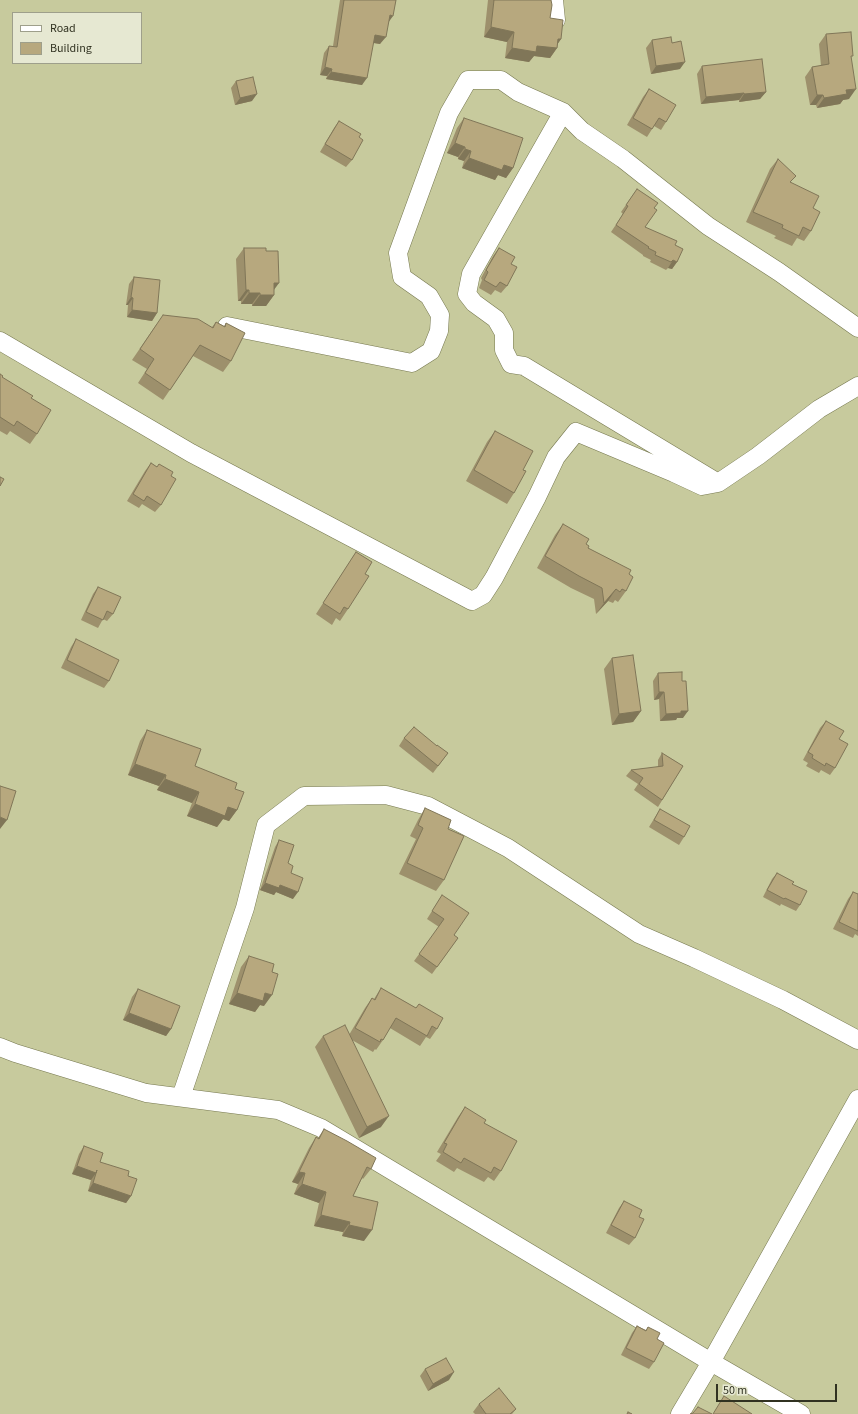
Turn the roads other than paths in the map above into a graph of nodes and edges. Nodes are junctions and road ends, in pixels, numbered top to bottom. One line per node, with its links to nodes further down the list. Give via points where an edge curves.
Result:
1 (554, 0): 2 (street)
2 (556, 20)
3 (563, 112): 4 (street, via 518,92 501,80 468,80 449,113 398,253 402,277 429,296 440,315 439,330 431,351 412,363); 5 (street, via 582,131 623,159 708,226); 8 (street, via 471,274 467,294 474,303 496,319 504,333 504,350 511,364 524,366)
4 (227, 326)
5 (858, 328)
6 (0, 341): 8 (street, via 191,453 472,601 483,595 494,578 556,457 576,432 702,486)
7 (858, 386): 8 (street, via 819,409)
8 (718, 483)
9 (858, 1040): 11 (street, via 783,1000 639,934 508,848 428,806 386,795 304,796 266,825 245,908)
10 (0, 1047): 11 (street, via 146,1092)
11 (181, 1097): 13 (street, via 278,1110 321,1128)
12 (858, 1100): 13 (street)
13 (711, 1362): 14 (street); 15 (street)
14 (680, 1414)
15 (801, 1414)

